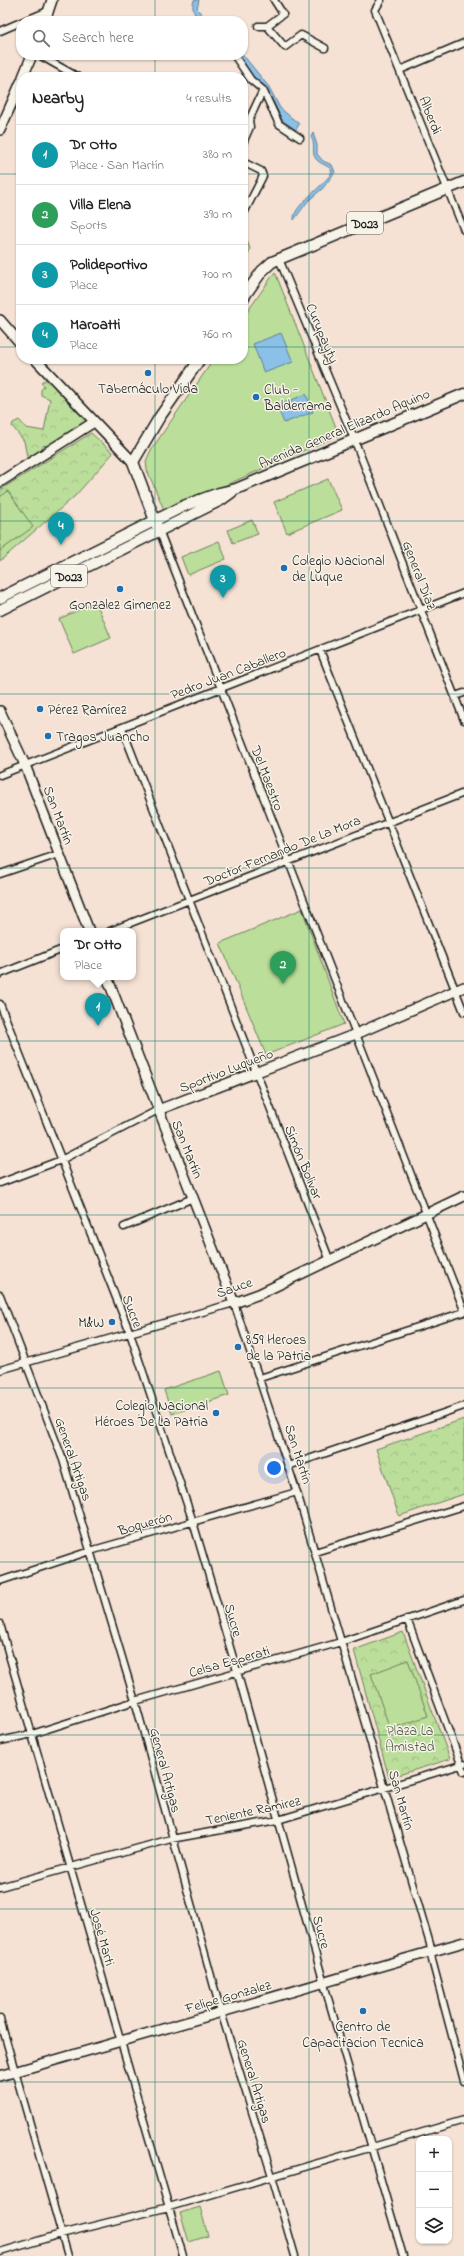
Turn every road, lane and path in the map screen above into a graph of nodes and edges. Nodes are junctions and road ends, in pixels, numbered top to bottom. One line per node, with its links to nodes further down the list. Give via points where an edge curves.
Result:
1 (52, 0): 4 (street)
2 (274, 0): 9 (street, via 283,14)
3 (381, 0): 16 (street, Alberdi, via 374,10)
4 (48, 11): 5 (street); 6 (street)
5 (36, 16)
6 (46, 16)
7 (16, 24): 10 (street)
8 (258, 26): 9 (street)
9 (267, 26): 12 (street, via 286,48 301,35)
10 (0, 31)
11 (464, 43): 16 (street)
12 (325, 48)
13 (30, 60): 17 (street)
14 (47, 60): 18 (street)
15 (237, 60): 19 (street)
16 (400, 70): 28 (street, Alberdi)
17 (25, 72)
18 (69, 72)
19 (246, 72)
20 (248, 76): 21 (street)
21 (263, 90): 24 (street, via 249,120); 25 (street, via 279,124)
22 (16, 93): 23 (street)
23 (0, 130)
24 (248, 132)
25 (300, 138)
26 (248, 164): 29 (street, via 261,171 263,176)
27 (464, 182): 28 (main road, D023)
28 (447, 189): 30 (street, Alberdi); 31 (main road, D023)
29 (248, 205)
30 (464, 230)
31 (279, 259): 32 (main road, D023, via 262,272); 39 (street, Curupayty)
32 (248, 291)
33 (0, 320): 34 (street)
34 (16, 338)
35 (40, 364): 38 (street)
36 (197, 364): 40 (main road)
37 (464, 394): 39 (main road, Avenida General Elizardo Aquino / D023)
38 (94, 422): 40 (street); 41 (street)
39 (354, 439): 42 (main road, Avenida General Elizardo Aquino / D023, via 236,489 221,500); 46 (street, General Díaz)
40 (132, 462): 42 (main road)
41 (0, 482)
42 (157, 525): 44 (main road, Avenida General Elizardo Aquino / D023); 45 (main road, Avenida General Elizardo Aquino / D023); 48 (street, Del Maestro)
43 (464, 594): 46 (street, Pedro Juan Caballero)
44 (0, 598)
45 (0, 610)
46 (421, 611): 47 (street, Pedro Juan Caballero); 50 (street, General Díaz)
47 (320, 650): 48 (street, Pedro Juan Caballero); 57 (street)
48 (221, 689): 53 (street, Pedro Juan Caballero); 59 (street, Del Maestro)
49 (464, 693): 50 (street)
50 (455, 696): 52 (street, General Díaz)
51 (0, 711): 54 (street, San Martín)
52 (464, 720)
53 (122, 728): 54 (street, Pedro Juan Caballero); 61 (street, Simón Bolivar)
54 (25, 765): 55 (street, Pedro Juan Caballero); 58 (street, San Martín)
55 (0, 775)
56 (464, 792): 57 (street, Doctor Fernando De La Mora)
57 (389, 821): 59 (street, Doctor Fernando De La Mora); 67 (street)
58 (59, 854): 60 (street); 62 (street, San Martín)
59 (288, 861): 61 (street, Doctor Fernando De La Mora); 70 (street, Del Maestro)
60 (0, 874)
61 (188, 901): 63 (street, Doctor Fernando De La Mora); 71 (street, Simón Bolivar)
62 (88, 928)
63 (118, 928)
64 (60, 950): 65 (street)
65 (0, 974)
66 (108, 980): 72 (street, San Martín)
67 (460, 989): 69 (street); 70 (street, Sportivo Luqueño)
68 (0, 1004): 73 (street, Sucre)
69 (464, 1012)
70 (356, 1034): 71 (street, Sportivo Luqueño); 77 (street, Del Maestro)
71 (256, 1073): 72 (street, Sportivo Luqueño); 79 (street, Simón Bolivar)
72 (158, 1110): 73 (street, Sportivo Luqueño); 76 (street, San Martín)
73 (61, 1160): 74 (street, Sportivo Luqueño); 83 (street, Sucre)
74 (0, 1183)
75 (464, 1196): 77 (street, Sauce)
76 (193, 1198): 78 (street); 81 (street, San Martín)
77 (427, 1215): 79 (street, Sauce); 82 (street, Del Maestro)
78 (124, 1227)
79 (330, 1261): 81 (street, Sauce)
80 (0, 1295): 84 (street, General Artigas)
81 (234, 1303): 83 (street, Sauce); 86 (street, San Martín)
82 (464, 1311): 86 (street)
83 (130, 1333): 84 (street, Sauce); 91 (street, Sucre)
84 (27, 1363): 85 (street, Sauce); 92 (street, General Artigas, via 63,1460)
85 (0, 1370)
86 (260, 1378): 88 (street, San Martín)
87 (464, 1406): 88 (street)
88 (288, 1466): 89 (street, San Martín)
89 (297, 1492): 91 (street, Boquerón); 93 (street, San Martín)
90 (464, 1506): 93 (street)
91 (193, 1522): 92 (street, Boquerón); 99 (street, Sucre)
92 (90, 1551): 94 (street, Boquerón); 100 (street, General Artigas)
93 (315, 1552): 98 (street, San Martín)
94 (0, 1581)
95 (464, 1600): 96 (street, Celsa Esperati)
96 (407, 1620): 98 (street, Celsa Esperati); 103 (street)
97 (0, 1624): 101 (street, José Marti)
98 (341, 1642): 99 (street, Celsa Esperati); 105 (street, San Martín)
99 (237, 1671): 100 (street, Celsa Esperati); 106 (street, Sucre)
100 (135, 1701): 101 (street, Celsa Esperati); 107 (street, General Artigas)
101 (32, 1734): 102 (street, Celsa Esperati); 108 (street, José Marti)
102 (0, 1742)
103 (463, 1765): 104 (street); 105 (street, Teniente Ramirez)
104 (464, 1772)
105 (384, 1788): 106 (street, Teniente Ramirez); 111 (street, San Martín)
106 (278, 1820): 107 (street, Teniente Ramirez); 112 (street, Sucre)
107 (171, 1839): 108 (street, Teniente Ramirez); 113 (street, General Artigas)
108 (70, 1868): 109 (street, Teniente Ramirez); 115 (street, José Marti)
109 (0, 1887)
110 (464, 1942): 111 (street, Felipe Gonzalez)
111 (431, 1952): 112 (street, Felipe Gonzalez); 118 (street, San Martín)
112 (324, 1984): 113 (street, Felipe Gonzalez); 120 (street, Sucre)
113 (221, 2012): 115 (street, Felipe Gonzalez); 121 (street, General Artigas)
114 (0, 2019): 116 (street)
115 (121, 2042): 116 (street, Felipe Gonzalez); 122 (street, José Marti)
116 (15, 2072): 117 (street, Felipe Gonzalez); 123 (street)
117 (0, 2076)
118 (464, 2081)
119 (464, 2120): 120 (street)
120 (372, 2146): 121 (street); 128 (street, Sucre)
121 (272, 2176): 122 (street); 127 (street, General Artigas)
122 (168, 2207): 123 (street); 126 (street, José Marti)
123 (61, 2234): 124 (street); 125 (street)
124 (0, 2252)
125 (68, 2256)
126 (183, 2256)
127 (294, 2256)
128 (403, 2256)

